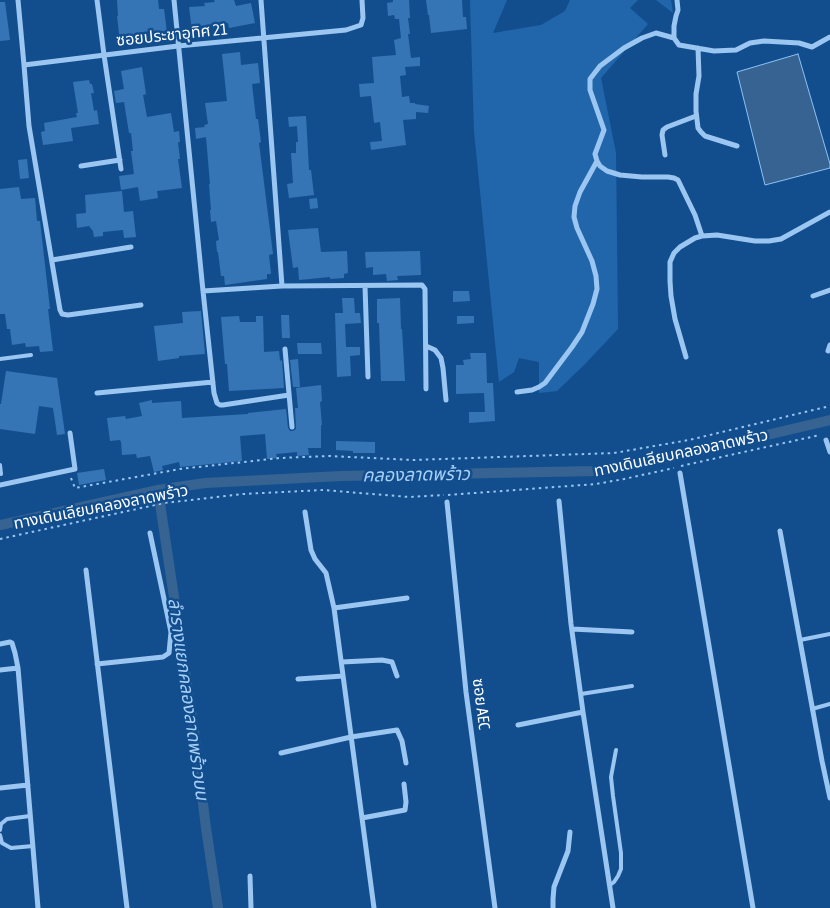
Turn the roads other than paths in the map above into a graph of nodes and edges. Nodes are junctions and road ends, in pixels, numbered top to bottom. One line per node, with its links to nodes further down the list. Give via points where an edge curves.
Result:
1 (18, 0): 13 (street)
2 (97, 0): 12 (street)
3 (174, 0): 10 (street)
4 (261, 0): 9 (street)
5 (362, 0): 9 (street, ซอยประชาอุทิศ 21, via 363,18 355,27)
6 (677, 0): 8 (street)
7 (830, 37): 11 (street, via 812,47 764,41 736,50)
8 (674, 38): 11 (street, via 679,45); 18 (street, via 656,33 642,38 600,66 590,80 590,90 604,130 597,148)
9 (264, 39): 10 (street, ซอยประชาอุทิศ 21); 25 (street)
10 (178, 46): 12 (street, ซอยประชาอุทิศ 21); 28 (street)
11 (698, 48): 14 (street)
12 (104, 55): 13 (street, ซอยประชาอุทิศ 21); 17 (street)
13 (24, 65): 24 (street, via 29,126)
14 (696, 116): 15 (street, via 698,128 705,136); 16 (street, via 663,130)
15 (737, 146)
16 (665, 156)
17 (120, 160): 19 (street); 20 (street)
18 (597, 162): 22 (street, via 620,175 678,180); 39 (street, via 580,192 574,217 596,276 593,304 582,332 545,383 532,390)
19 (81, 166)
20 (121, 169)
21 (830, 212): 22 (street, via 781,239 769,242)
22 (702, 236): 34 (street, via 680,247 670,262 671,296)
23 (131, 247): 24 (street)
24 (52, 260): 30 (street, via 60,310 64,315)
25 (282, 286): 26 (street); 28 (street)
26 (365, 286): 31 (street, via 424,286); 36 (street)
27 (830, 290): 29 (street)
28 (203, 291): 37 (street)
29 (813, 296)
30 (141, 305)
31 (426, 346): 38 (street); 42 (street, via 441,358)
32 (285, 349): 41 (street)
33 (31, 355): 35 (lane)
34 (686, 357)
35 (0, 359)
36 (368, 377)
37 (213, 382): 40 (street); 41 (street, via 215,400 220,405)
38 (426, 388)
39 (517, 392)
40 (97, 393)
41 (289, 395): 43 (street)
42 (446, 400)
43 (292, 427)
44 (70, 433): 50 (street, via 76,469)
45 (826, 440): 46 (street)
46 (830, 452)
47 (0, 465): 49 (lane)
48 (680, 473): 102 (street)
49 (1, 474)
50 (0, 485)
51 (447, 502): 99 (street, ซอย AEC, via 466,692)
52 (559, 502): 59 (street)
53 (305, 512): 58 (street, via 311,550 326,573)
54 (780, 531): 62 (street)
55 (150, 533): 65 (street, via 171,632 169,653 163,658)
56 (86, 570): 65 (street)
57 (407, 598): 58 (street)
58 (334, 608): 64 (street)
59 (572, 629): 60 (street); 72 (street)
60 (632, 632)
61 (830, 634): 62 (lane)
62 (800, 640): 74 (street)
63 (0, 644): 66 (street, via 12,644)
64 (342, 662): 68 (street); 69 (street, via 392,662)
65 (97, 664): 96 (street)
66 (18, 668): 67 (street); 84 (street)
67 (0, 670)
68 (343, 676): 70 (street); 77 (street)
69 (398, 676)
70 (298, 679)
71 (632, 686): 72 (lane)
72 (581, 694): 75 (street)
73 (830, 704): 74 (lane)
74 (812, 709): 81 (street)
75 (583, 712): 76 (street); 94 (street)
76 (518, 725)
77 (351, 737): 79 (street); 82 (street, via 397,730); 88 (street)
78 (616, 750): 94 (lane, via 611,777 622,853 621,869)
79 (281, 753)
80 (830, 759): 81 (street)
81 (822, 761): 86 (street)
82 (406, 763)
83 (404, 784): 88 (street, via 405,810)
84 (28, 786): 85 (street); 87 (street)
85 (0, 788)
86 (830, 798)
87 (30, 816): 89 (lane, via 7,819 0,824); 92 (street)
88 (362, 818): 98 (street)
89 (0, 830)
90 (570, 832): 100 (street, via 568,851 554,887)
91 (0, 835): 92 (lane, via 2,843 11,848)
92 (33, 846): 95 (street)
93 (250, 876): 97 (street)
94 (610, 885): 101 (street)
95 (38, 908)
96 (127, 908)
97 (251, 908)
98 (374, 908)
99 (495, 908)
100 (553, 908)
101 (613, 908)
102 (753, 908)

